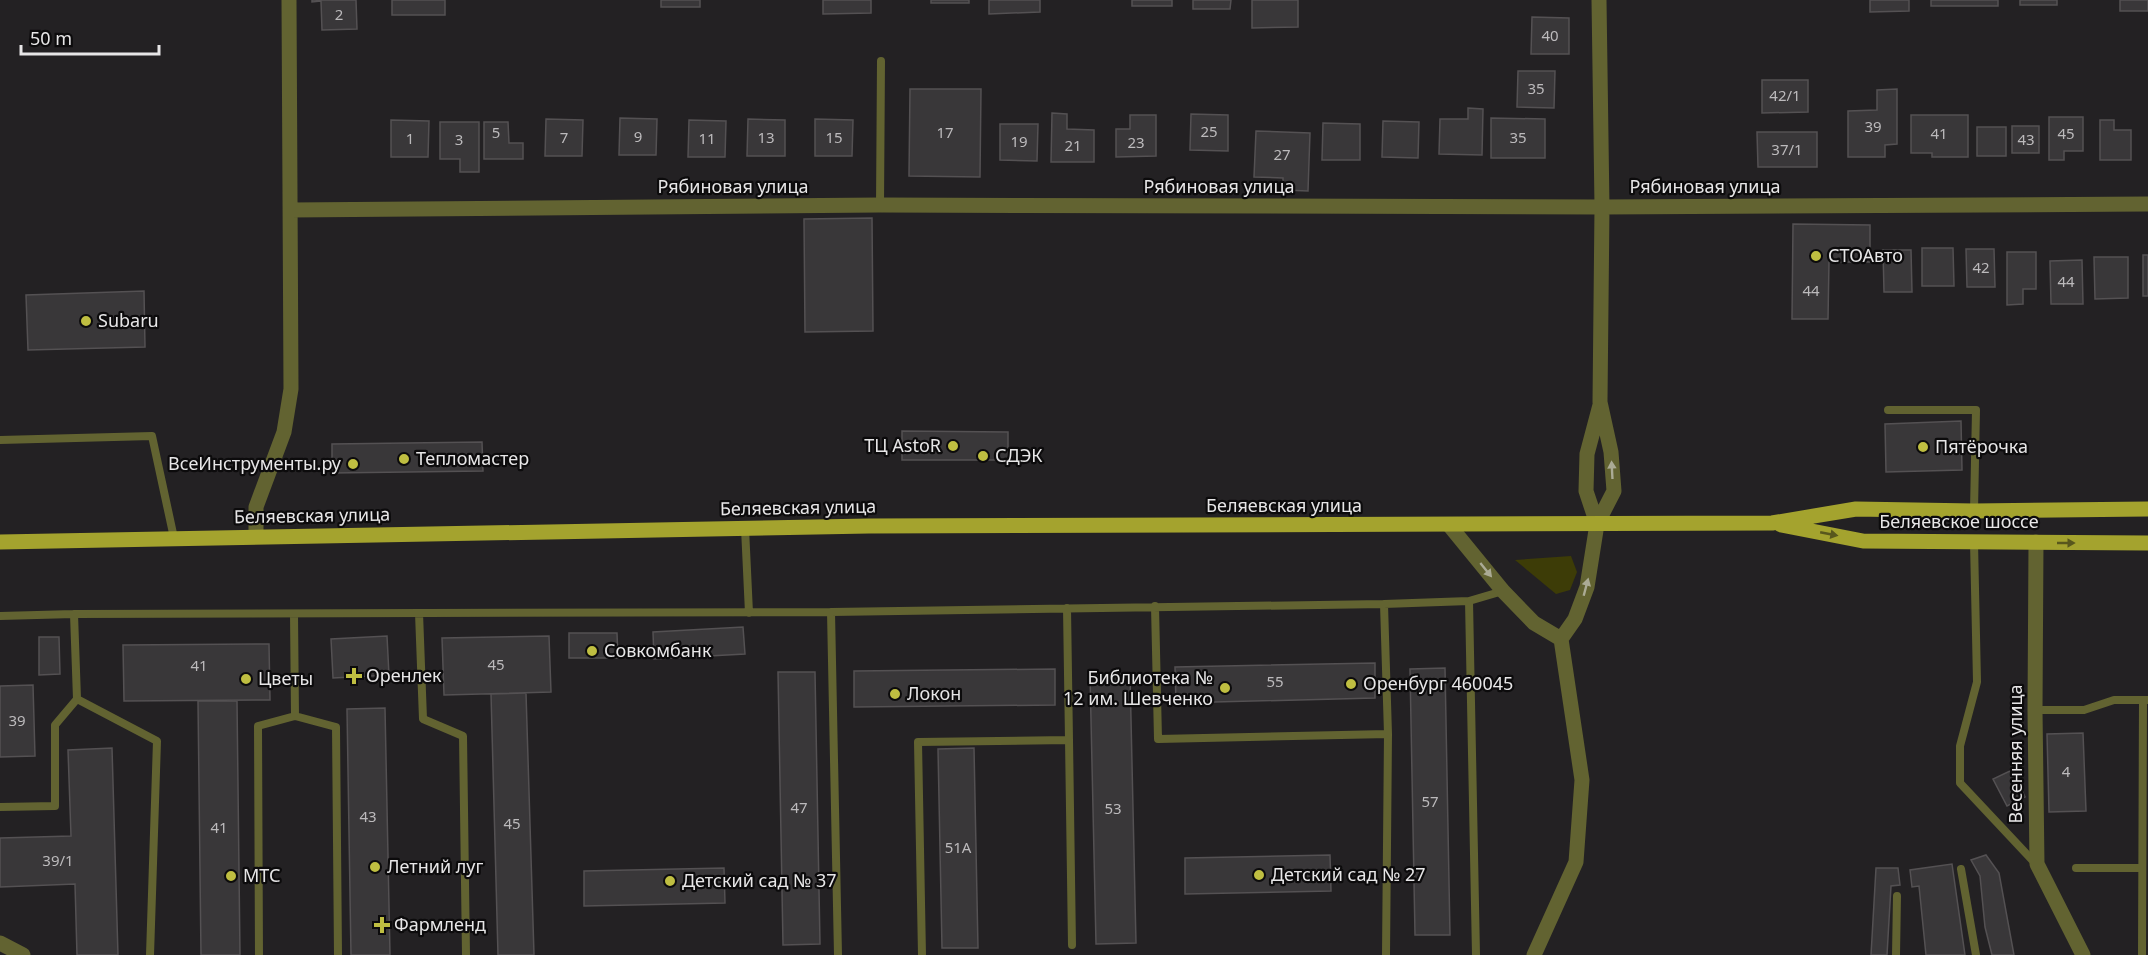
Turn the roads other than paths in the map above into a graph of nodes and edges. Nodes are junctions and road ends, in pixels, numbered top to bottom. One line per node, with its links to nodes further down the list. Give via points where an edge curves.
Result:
1 (290, 0): 7 (street)
2 (1599, 0): 6 (street)
3 (881, 61): 5 (lane)
4 (2148, 204): 6 (street, Рябиновая улица)
5 (880, 206): 6 (street, Рябиновая улица); 7 (street, Рябиновая улица)
6 (1602, 207): 8 (street)
7 (290, 210): 17 (street, via 291,389 284,432 256,507)
8 (1600, 402): 14 (street, via 1587,454 1586,491); 14 (street, one-way to 8, via 1614,491 1611,452)
9 (1888, 410): 12 (lane, via 1976,410)
10 (0, 440): 18 (lane, via 152,436)
11 (2148, 509): 12 (main road, Беляевское шоссе)
12 (1974, 511): 13 (main road, Беляевское шоссе, via 1856,509)
13 (1772, 523): 14 (main road, Беляевское шоссе); 20 (main road, Беляевское шоссе, one-way to 20, via 1863,541)
14 (1597, 524): 15 (main road, Беляевская улица); 34 (street, one-way to 14, via 1575,619 1587,587)
15 (1449, 525): 16 (main road, Беляевская улица); 23 (street, one-way to 23)
16 (745, 528): 17 (main road, Беляевская улица); 30 (lane)
17 (256, 536): 18 (main road, Беляевская улица)
18 (174, 538): 19 (main road, Беляевская улица)
19 (0, 542)
20 (1974, 542): 21 (main road, Беляевское шоссе); 42 (lane, via 1977,682 1960,746 1960,783)
21 (2036, 542): 22 (main road, Беляевское шоссе, one-way to 22); 37 (street, Весенняя улица)
22 (2148, 543)
23 (1503, 591): 24 (lane); 34 (street, via 1534,623)
24 (1469, 601): 25 (lane); 57 (lane)
25 (1384, 604): 26 (lane); 39 (lane)
26 (1155, 606): 27 (lane); 39 (lane, via 1158,739)
27 (1067, 608): 28 (lane); 40 (lane)
28 (831, 612): 30 (lane); 54 (lane)
29 (419, 613): 30 (lane); 32 (lane); 53 (lane, via 423,719 463,736)
30 (749, 613)
31 (74, 614): 32 (lane); 33 (lane); 35 (lane)
32 (294, 614): 38 (lane)
33 (0, 616)
34 (1560, 639): 58 (street, via 1582,780 1576,862)
35 (77, 699): 41 (lane, via 55,725 55,806); 50 (lane, via 156,741)
36 (2145, 700): 37 (lane, via 2114,700 2084,710); 44 (lane)
37 (2035, 710): 42 (street, Весенняя улица)
38 (295, 716): 51 (lane, via 258,726); 52 (lane, via 336,727)
39 (1388, 734): 56 (lane)
40 (1069, 740): 48 (lane); 55 (lane, via 918,742)
41 (0, 807)
42 (2037, 864): 61 (street, Весенняя улица)
43 (2076, 868): 44 (lane)
44 (2142, 868): 62 (lane)
45 (1961, 869): 60 (lane)
46 (1897, 896): 59 (lane)
47 (0, 943): 49 (street)
48 (1072, 945)
49 (23, 955)
50 (150, 955)
51 (259, 955)
52 (338, 955)
53 (466, 955)
54 (838, 955)
55 (922, 955)
56 (1386, 955)
57 (1476, 955)
58 (1534, 955)
59 (1896, 955)
60 (1976, 955)
61 (2083, 955)
62 (2142, 955)

